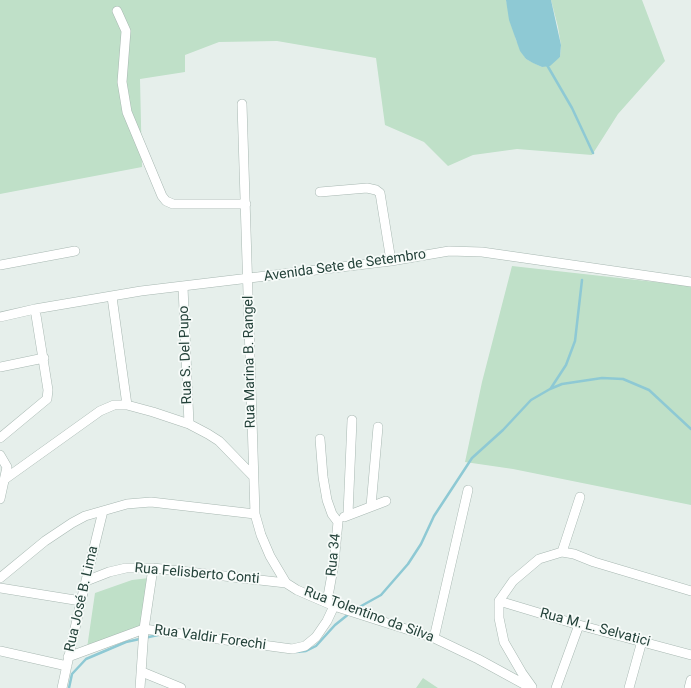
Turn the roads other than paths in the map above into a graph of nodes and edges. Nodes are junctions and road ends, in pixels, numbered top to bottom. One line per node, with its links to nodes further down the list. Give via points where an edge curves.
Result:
1 (117, 10): 4 (street, via 126,31 122,82 127,112 162,196 173,204)
2 (242, 104): 4 (street, Rua Marina B. Rangel)
3 (320, 192): 6 (street, via 367,188 380,193)
4 (246, 204): 8 (street, Rua Marina B. Rangel)
5 (75, 251): 7 (street)
6 (391, 261): 8 (street, Avenida Sete de Setembro); 9 (street, Avenida Sete de Setembro, via 449,251 482,252)
7 (0, 265)
8 (249, 279): 10 (street, Avenida Sete de Setembro); 23 (street, Rua Marina B. Rangel)
9 (691, 282)
10 (183, 287): 11 (street, Avenida Sete de Setembro); 18 (street, Rua S. Del Pupo)
11 (112, 297): 12 (street, Avenida Sete de Setembro); 16 (street)
12 (36, 309): 13 (street, Avenida Sete de Setembro); 14 (street)
13 (0, 317)
14 (44, 358): 15 (street); 20 (street, via 47,399)
15 (0, 367)
16 (127, 405): 18 (street); 24 (street, via 114,405 100,411)
17 (352, 420): 32 (street)
18 (189, 424): 23 (street, via 219,441)
19 (378, 427): 29 (street)
20 (0, 438)
21 (320, 439): 33 (street, Rua 34, via 327,500)
22 (3, 459): 24 (street, via 7,467)
23 (253, 476): 31 (street, Rua Tolentino da Silva)
24 (5, 479): 27 (street)
25 (468, 490): 46 (street)
26 (580, 497): 34 (street)
27 (0, 500)
28 (386, 501): 29 (street)
29 (371, 506): 32 (street)
30 (103, 511): 31 (street, via 127,504 151,502); 36 (street, via 85,516 60,530); 37 (street, Rua José B. Lima)
31 (255, 514): 38 (street, Rua Tolentino da Silva, via 267,549)
32 (348, 514): 33 (street)
33 (338, 522): 43 (street, Rua 34)
34 (562, 552): 40 (street); 42 (street, via 539,559 529,566 513,581)
35 (153, 568): 37 (street, Rua Felisberto Conti, via 126,568); 38 (street, Rua Felisberto Conti); 45 (street)
36 (0, 578)
37 (86, 581): 41 (street, Rua José B. Lima)
38 (286, 583): 43 (street, Rua Tolentino da Silva)
39 (0, 588): 41 (street)
40 (691, 591)
41 (81, 601): 50 (street, Rua José B. Lima)
42 (499, 601): 44 (street, Rua M. L. Selvatici); 56 (street, via 499,625 504,642)
43 (331, 604): 45 (street, Rua Valdir Forechi, via 327,621 316,637 305,646 292,649); 46 (street, Rua Tolentino da Silva)
44 (579, 625): 47 (street, Rua M. L. Selvatici); 57 (street)
45 (144, 629): 50 (street, Rua Valdir Forechi); 51 (street)
46 (434, 638): 56 (street, Rua Tolentino da Silva)
47 (642, 641): 49 (street, Rua M. L. Selvatici); 58 (street)
48 (0, 651): 50 (street)
49 (691, 655)
50 (68, 662): 53 (street, Rua José B. Lima)
51 (142, 672): 54 (street); 55 (street)
52 (691, 680): 59 (street)
53 (62, 688)
54 (140, 688)
55 (181, 688)
56 (532, 688)
57 (556, 688)
58 (629, 688)
59 (688, 688)

